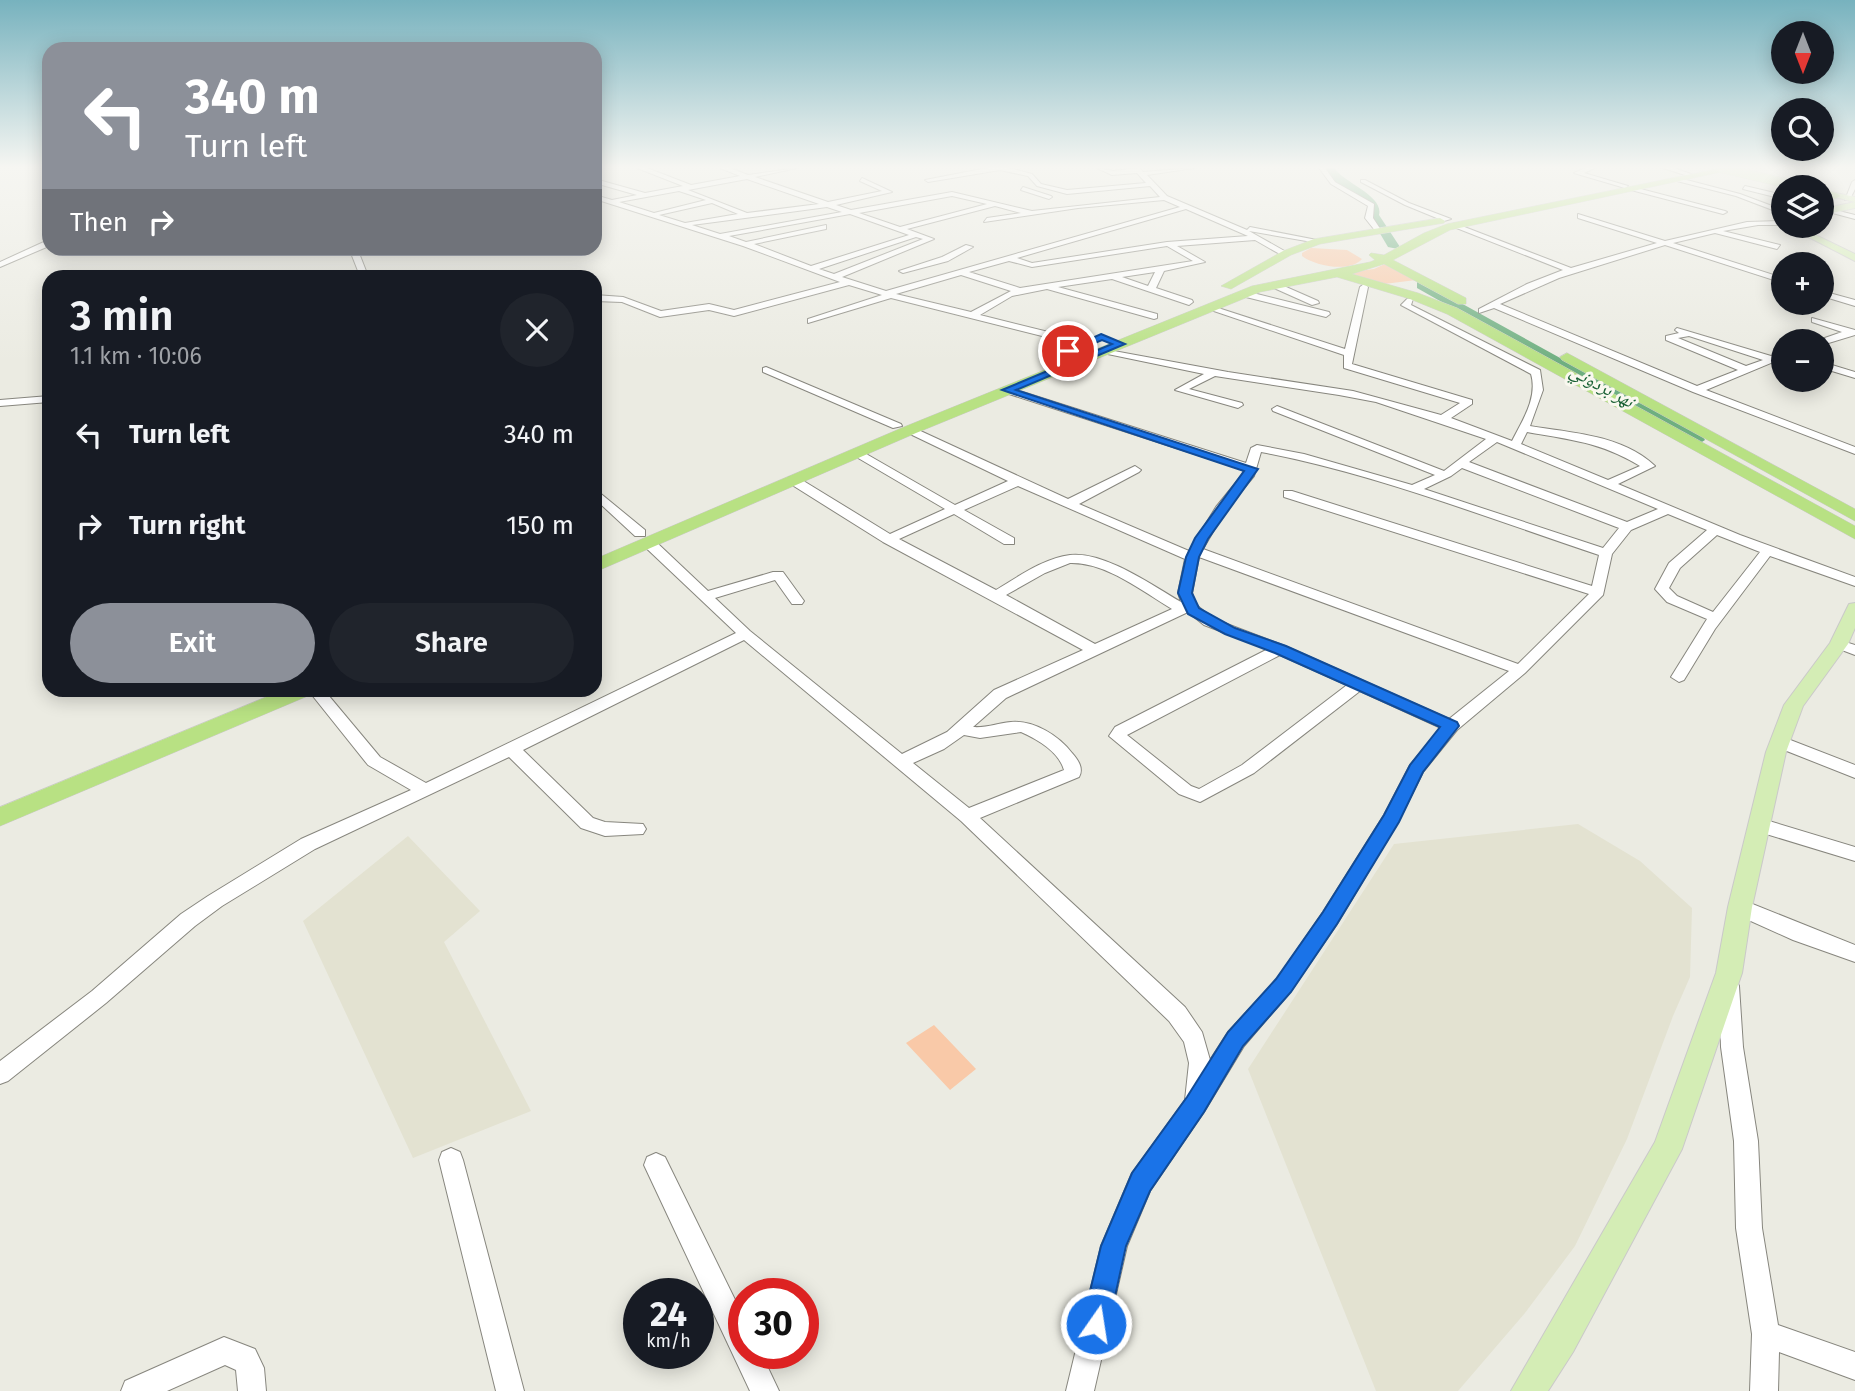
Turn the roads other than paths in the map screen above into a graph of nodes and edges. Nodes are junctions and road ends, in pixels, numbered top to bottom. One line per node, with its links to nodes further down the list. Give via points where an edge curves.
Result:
1 (711, 233): 16 (street)
2 (737, 233): 16 (street)
3 (796, 233): 20 (street)
4 (913, 233): 15 (street)
5 (1095, 233): 29 (street)
6 (1246, 233): 17 (street)
7 (1271, 233): 19 (street)
8 (1369, 233): 19 (highway)
9 (1431, 233): 26 (highway)
10 (1442, 233): 28 (highway, via 1425,247)
11 (1474, 233): 36 (street)
12 (1629, 233): 22 (street)
13 (1708, 233): 22 (street)
14 (1723, 233): 25 (street)
15 (916, 234): 34 (street); 44 (street, via 930,239)
16 (720, 236): 20 (street)
17 (1257, 238): 21 (street); 27 (street)
18 (1815, 238): 30 (main road)
19 (1318, 242): 26 (highway); 27 (highway)
20 (746, 244): 34 (street)
21 (1169, 244): 29 (street, via 1032,265); 35 (street, via 1201,262)
22 (1661, 244): 36 (street); 43 (street)
23 (42, 246): 32 (street)
24 (969, 247): 31 (street)
25 (1777, 247)
26 (1396, 254): 40 (highway); 41 (highway)
27 (1285, 255): 40 (highway); 58 (highway)
28 (1423, 255)
29 (1006, 258): 33 (street)
30 (1855, 258)
31 (946, 259): 33 (street); 37 (street)
32 (0, 265)
33 (977, 267): 39 (street)
34 (809, 269): 44 (street)
35 (1161, 269): 42 (street); 51 (street)
36 (1570, 270): 61 (street)
37 (903, 271): 38 (street); 45 (street)
38 (890, 272)
39 (960, 272): 45 (street); 52 (street)
40 (1335, 273): 50 (highway); 53 (highway)
41 (1427, 275): 50 (highway); 61 (highway)
42 (1108, 277): 48 (street); 51 (street)
43 (1771, 277)
44 (834, 278): 46 (street)
45 (930, 281): 54 (street)
46 (849, 282): 54 (street); 56 (street, via 737,313 709,307 660,314 623,300)
47 (1277, 286): 49 (highway, via 1325,282); 53 (highway); 59 (street)
48 (1046, 287): 52 (street); 65 (street)
49 (1364, 287): 57 (highway); 75 (street)
50 (1389, 288): 72 (highway, via 1441,306)
51 (1151, 289): 58 (street)
52 (1020, 291): 64 (street)
53 (1247, 293): 62 (highway); 63 (street)
54 (889, 294): 64 (street); 67 (street)
55 (1834, 297): 60 (street)
56 (602, 298)
57 (1410, 301): 72 (highway); 92 (street, via 1405,305 1536,372 1538,394)
58 (1189, 302): 65 (highway)
59 (1315, 303)
60 (1855, 303)
61 (1480, 305): 85 (street); 110 (highway)
62 (1209, 308): 73 (highway, via 1121,344); 75 (street)
63 (1326, 314)
64 (971, 316): 74 (street)
65 (1154, 316): 73 (highway)
66 (1815, 320): 69 (street)
67 (811, 321)
68 (1677, 329): 70 (street)
69 (1854, 332): 71 (street)
70 (1689, 333): 76 (street); 78 (street, via 1669,338)
71 (1834, 338)
72 (1504, 340): 111 (highway)
73 (1102, 344): 74 (highway); 81 (street)
74 (1087, 351): 83 (highway); 91 (highway, via 1068,351)
75 (1350, 354): 77 (street)
76 (1770, 359): 78 (street)
77 (1347, 366): 84 (street); 90 (street, via 1468,402)
78 (1744, 369): 85 (street)
79 (1834, 369): 82 (street)
80 (766, 370): 91 (street)
81 (1215, 372): 84 (street); 88 (street, via 1180,390)
82 (1855, 375)
83 (1007, 390): 91 (highway); 98 (street)
84 (1342, 390): 90 (street)
85 (1697, 390): 95 (street)
86 (42, 400): 87 (street)
87 (0, 403)
88 (1238, 405)
89 (1277, 409): 100 (street)
90 (1441, 420): 93 (street)
91 (904, 428): 96 (highway); 102 (street); 115 (highway)
92 (1523, 428): 94 (street); 103 (street, via 1599,441 1649,466)
93 (1494, 439): 94 (street); 97 (street)
94 (1515, 446): 103 (street)
95 (1855, 451)
96 (857, 453): 101 (highway); 108 (street)
97 (1463, 464): 100 (street); 112 (street)
98 (1252, 469): 104 (street, via 1257,448); 121 (street)
99 (1135, 470): 107 (street)
100 (1446, 475): 104 (street)
101 (793, 480): 115 (highway); 116 (street)
102 (1018, 481): 107 (street); 108 (street)
103 (1608, 484): 109 (street)
104 (1413, 489): 120 (street)
105 (1287, 494): 124 (street)
106 (602, 499): 115 (street)
107 (1069, 504): 121 (street)
108 (956, 509): 116 (street); 117 (street)
109 (1667, 510): 112 (street); 113 (street)
110 (1855, 516)
111 (1846, 526): 114 (highway)
112 (1627, 527): 120 (street)
113 (1715, 530): 119 (street); 130 (street, via 1674,566 1662,589 1672,599)
114 (1855, 533)
115 (645, 538): 118 (highway); 122 (highway); 125 (street)
116 (888, 539): 126 (street)
117 (1009, 541)
118 (602, 550)
119 (1768, 551): 123 (street); 130 (street)
120 (1606, 552): 124 (street)
121 (1194, 554): 128 (street); 135 (street)
122 (602, 562)
123 (1855, 582)
124 (1598, 592): 135 (street)
125 (706, 596): 127 (street, via 778,575); 131 (street)
126 (995, 596): 128 (street, via 1068,559 1083,558); 133 (street)
127 (797, 601)
128 (1186, 607): 133 (street); 134 (street)
129 (1854, 610): 132 (main road)
130 (1716, 618): 136 (street)
131 (745, 634): 144 (street); 145 (street)
132 (1847, 647): 143 (main road, via 1794,705)
133 (1092, 649): 142 (street, via 989,700)
134 (1280, 649): 137 (street); 137 (street, via 1117,736 1185,790 1200,796 1248,769)
135 (1520, 670): 141 (street)
136 (1679, 677)
137 (1358, 685): 141 (street)
138 (248, 697): 148 (highway)
139 (285, 697): 150 (highway)
140 (322, 697): 147 (street, via 373,761)
141 (1451, 726): 158 (street, via 1416,769 1330,918 1284,985 1236,1039)
142 (961, 729): 145 (street); 149 (street, via 979,735 1023,727 1065,754 1074,768 1073,773)
143 (1780, 742): 146 (street); 151 (main road)
144 (512, 750): 147 (street); 152 (street, via 587,823 605,829)
145 (899, 762): 149 (street)
146 (1855, 772)
147 (426, 791): 157 (street, via 308,844 215,901)
148 (0, 801)
149 (967, 816): 158 (street, via 1177,1014 1194,1039 1200,1063)
150 (0, 817)
151 (1759, 825): 153 (street); 154 (main road)
152 (637, 829)
153 (1855, 854)
154 (1740, 907): 155 (street); 156 (main road)
155 (1855, 954)
156 (1729, 973): 162 (street, via 1732,1047 1746,1141 1749,1228); 170 (main road, via 1667,1149)
157 (0, 1074)
158 (1196, 1104): 169 (street, via 1141,1182 1114,1246)
159 (450, 1160): 167 (street)
160 (656, 1164): 161 (street)
161 (728, 1315)
162 (1766, 1334): 163 (street); 171 (street)
163 (1855, 1366)
164 (754, 1369): 168 (street)
165 (135, 1391): 166 (street, via 224,1351 240,1353 250,1363)
166 (252, 1391)
167 (510, 1391)
168 (765, 1391)
169 (1080, 1391)
170 (1528, 1391)
171 (1764, 1391)

